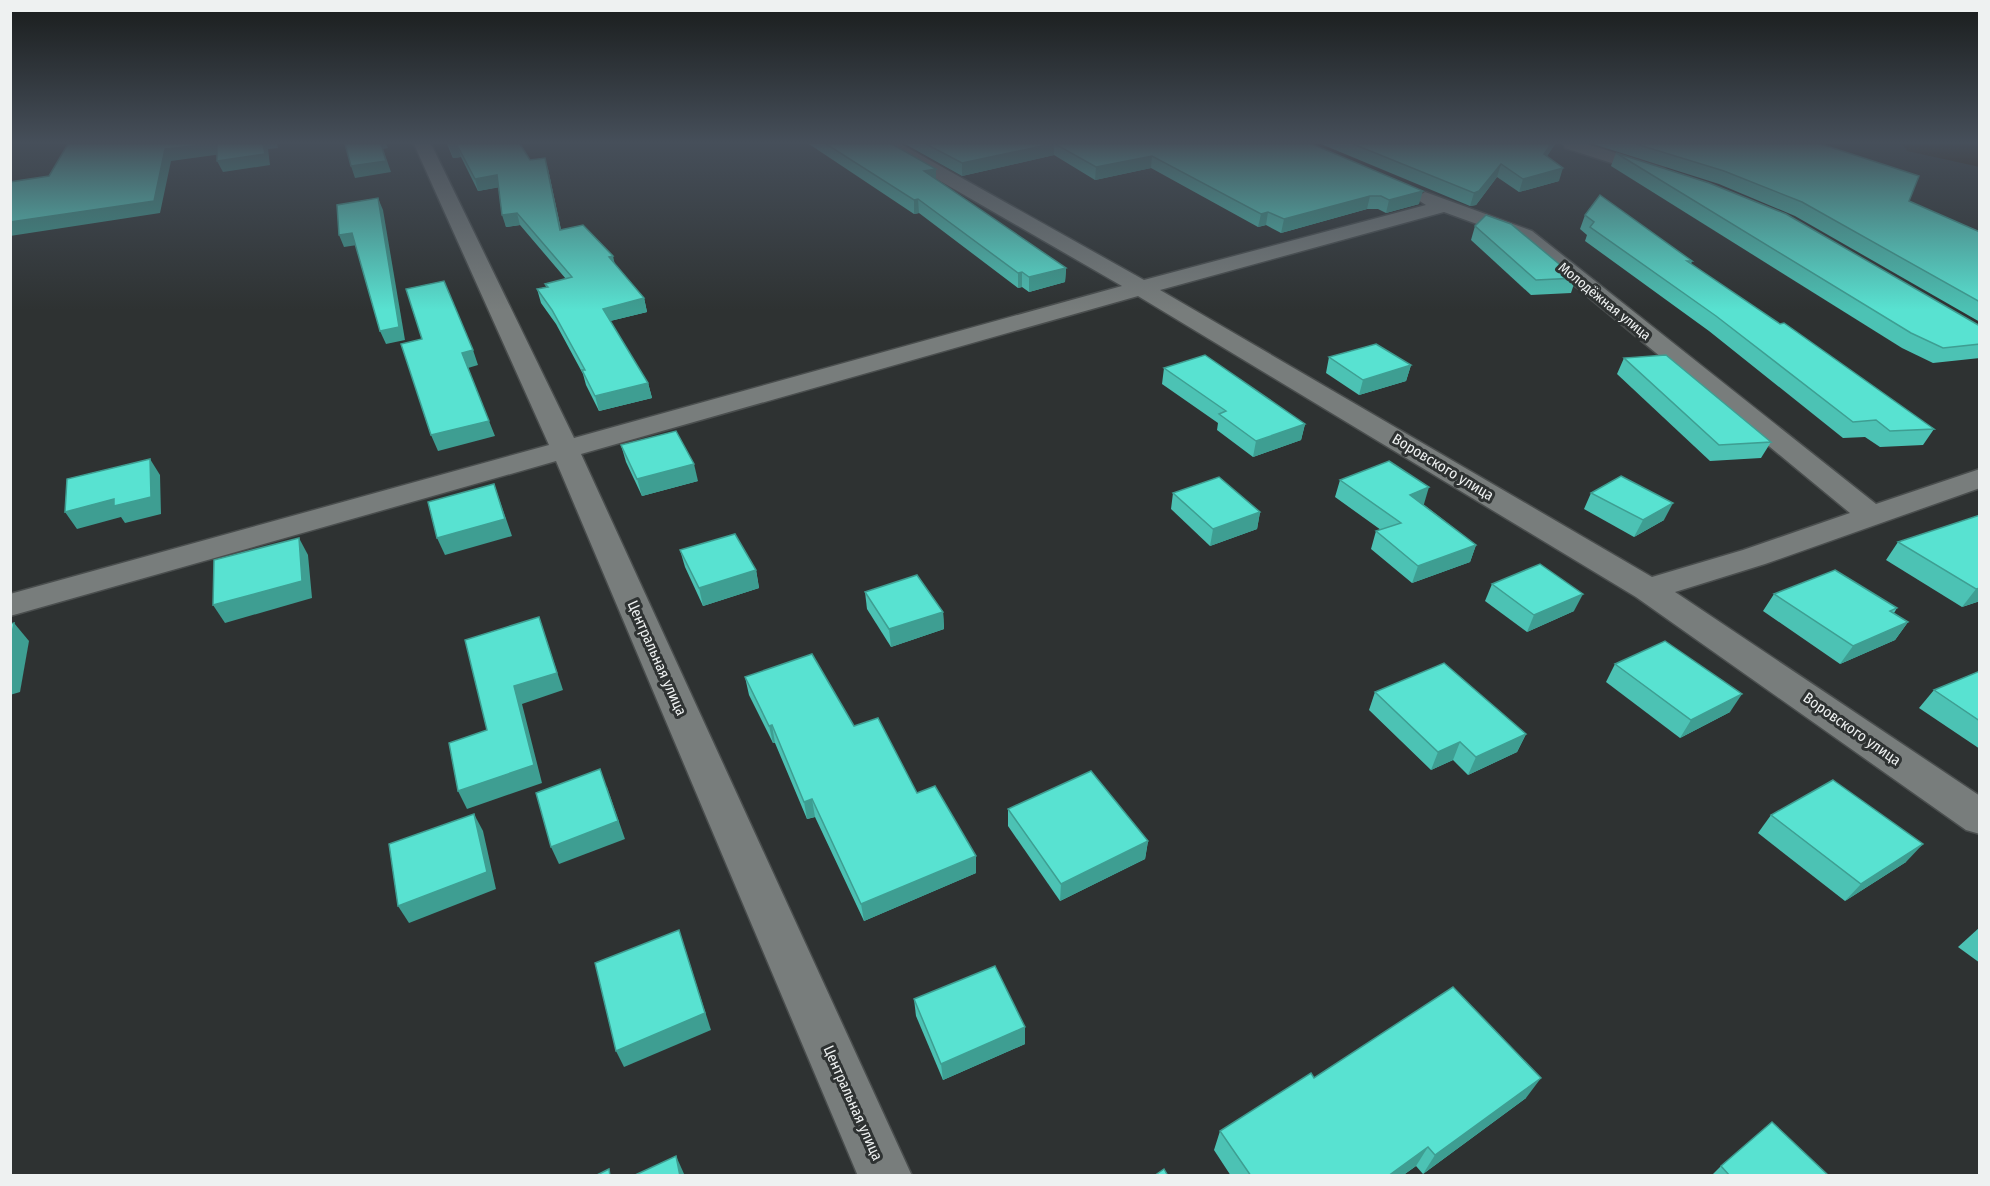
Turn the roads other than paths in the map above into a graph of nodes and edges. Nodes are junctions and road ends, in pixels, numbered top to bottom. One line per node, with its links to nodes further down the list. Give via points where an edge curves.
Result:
1 (448, 199): 6 (street, Центральная улица)
2 (992, 199): 5 (street, Воровского улица)
3 (1429, 199): 4 (street, Молодёжная улица)
4 (1444, 206): 5 (street); 8 (street, Молодёжная улица, via 1525,235)
5 (1141, 288): 6 (street); 9 (street, Воровского улица)
6 (565, 449): 10 (street); 12 (street, Центральная улица)
7 (1980, 478): 8 (street)
8 (1872, 516): 9 (street)
9 (1648, 589): 11 (street, Воровского улица)
10 (10, 605)
11 (1980, 818)
12 (885, 1176)

